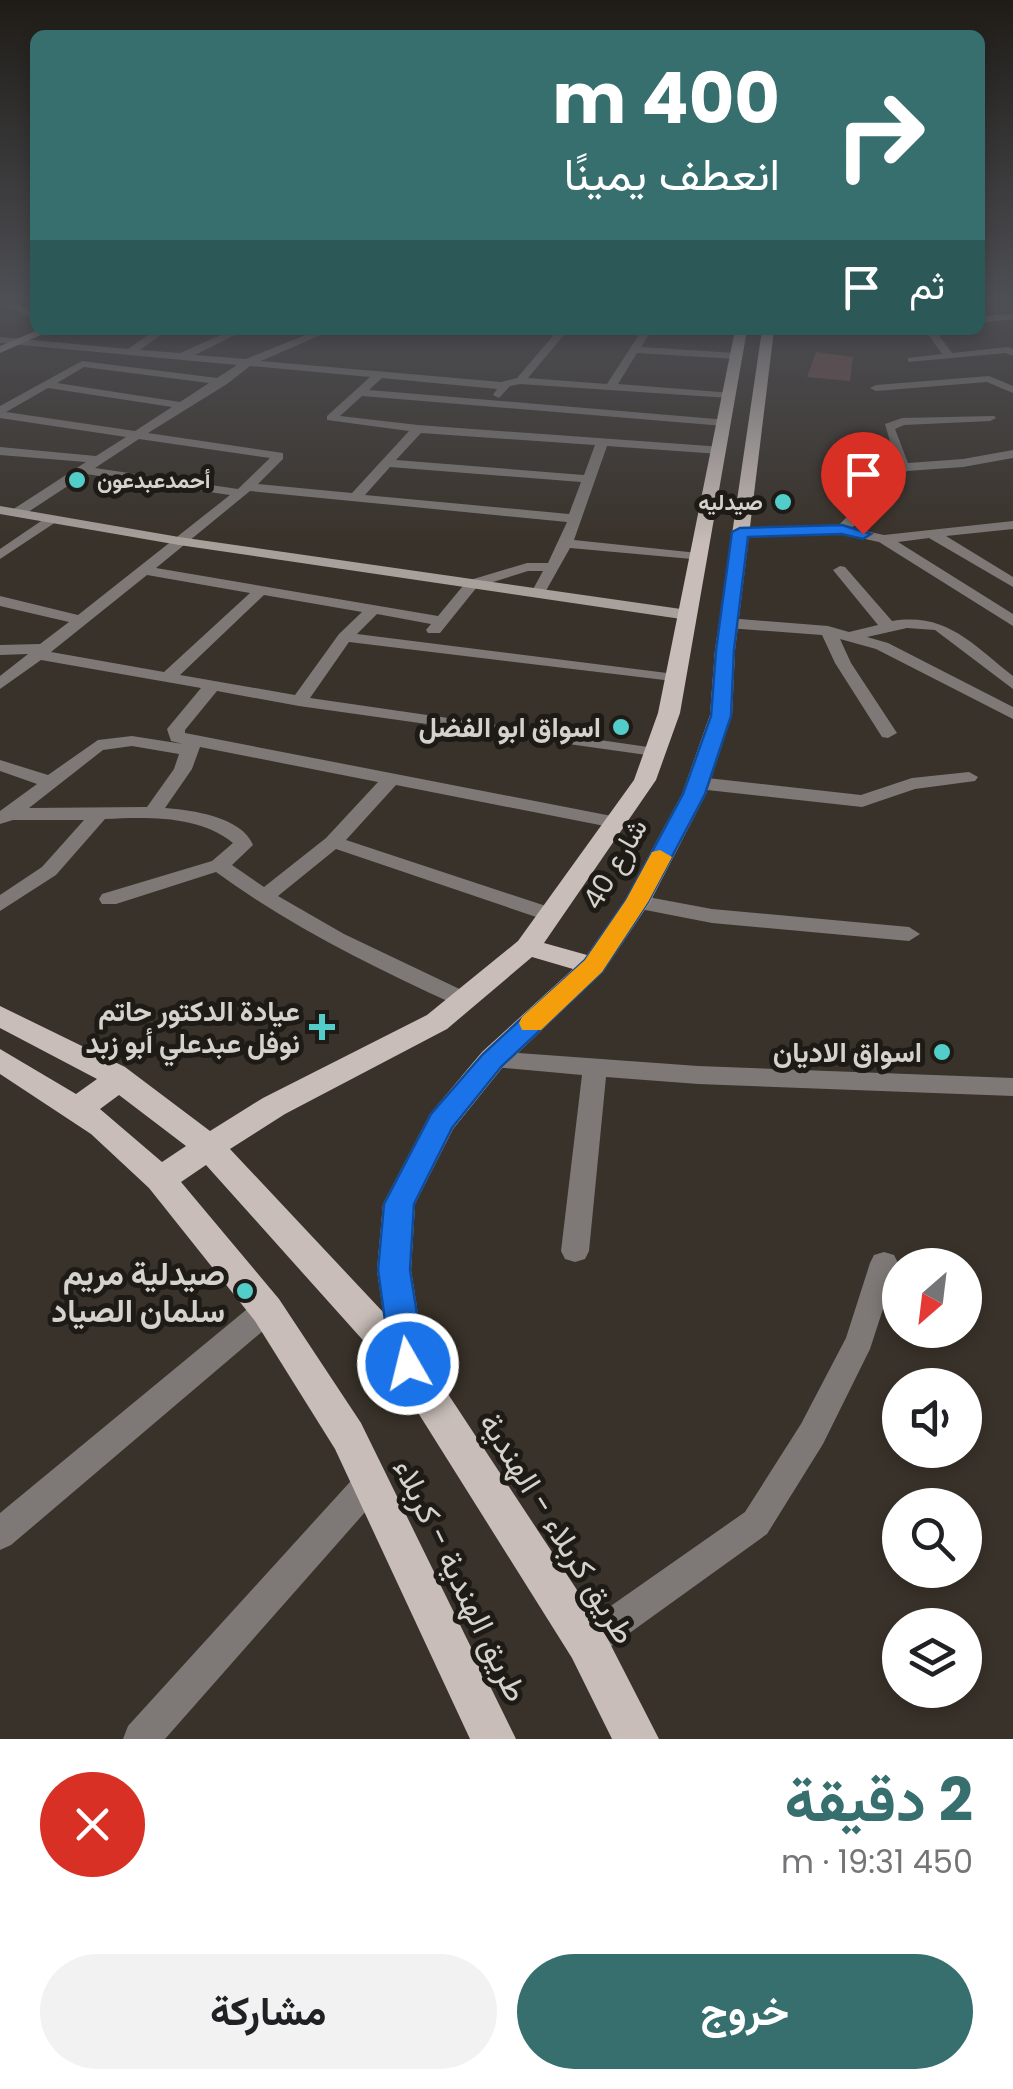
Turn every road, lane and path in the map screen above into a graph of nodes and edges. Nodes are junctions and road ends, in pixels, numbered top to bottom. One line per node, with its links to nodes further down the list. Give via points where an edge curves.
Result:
1 (44, 384): 16 (street); 18 (street)
2 (220, 384): 16 (street)
3 (370, 384): 13 (street)
4 (480, 384): 10 (street)
5 (509, 384): 10 (street)
6 (577, 384): 11 (street)
7 (731, 384): 14 (main road, شارع 40)
8 (760, 384): 41 (main road, شارع 40)
9 (919, 384): 12 (street)
10 (503, 386): 15 (street)
11 (611, 386): 14 (street)
12 (876, 388)
13 (361, 393): 15 (street); 21 (street, via 331,418)
14 (729, 396): 20 (main road, شارع 40)
15 (495, 403): 17 (street)
16 (185, 406): 22 (street)
17 (533, 406): 20 (street); 23 (street)
18 (0, 412): 22 (street)
19 (990, 418): 30 (street, via 889,427)
20 (724, 422): 25 (main road, شارع 40)
21 (418, 429): 23 (street); 29 (street)
22 (140, 436): 28 (street); 33 (street, via 279,456)
23 (522, 436): 24 (street)
24 (602, 442): 25 (street); 32 (street)
25 (718, 450): 47 (main road, شارع 40)
26 (0, 451): 28 (street)
27 (1013, 454): 30 (street)
28 (100, 460): 31 (street)
29 (387, 463): 32 (street); 34 (street)
30 (903, 467): 40 (street)
31 (84, 470): 33 (street); 36 (street)
32 (586, 479): 37 (street)
33 (245, 490): 34 (street); 44 (street)
34 (354, 499): 37 (street)
35 (0, 510): 36 (street)
36 (16, 513): 38 (street)
37 (574, 518): 45 (street)
38 (52, 520): 44 (street); 46 (street)
39 (1013, 524): 42 (street)
40 (842, 530): 41 (street); 43 (street)
41 (740, 532): 61 (main road, شارع 40)
42 (932, 534): 43 (street); 51 (street)
43 (884, 539): 59 (street)
44 (179, 541): 49 (street); 52 (street)
45 (566, 543): 47 (street); 48 (street)
46 (0, 555)
47 (698, 556): 57 (main road, شارع 40)
48 (553, 567): 52 (street, via 527,567); 54 (street)
49 (142, 570): 53 (street); 58 (street)
50 (840, 570): 62 (street)
51 (1013, 582)
52 (472, 584): 54 (street); 60 (street)
53 (261, 590): 56 (street); 69 (street)
54 (538, 593): 57 (street)
55 (0, 601): 58 (street)
56 (374, 608): 60 (street); 64 (street)
57 (688, 615): 70 (main road, شارع 40)
58 (80, 620): 68 (street)
59 (1013, 620)
60 (442, 621): 66 (street)
61 (728, 622): 63 (street); 83 (main road, شارع 40, via 721,716)
62 (888, 628): 65 (street); 72 (street, via 916,620 940,627)
63 (828, 631): 65 (street); 76 (street)
64 (346, 637): 66 (street); 74 (street)
65 (850, 637): 75 (street, via 882,646)
66 (420, 646): 70 (street)
67 (0, 650): 68 (street)
68 (41, 651): 69 (street); 71 (street)
69 (168, 677): 73 (street)
70 (676, 679): 78 (main road, شارع 40)
71 (0, 684)
72 (1013, 684)
73 (213, 685): 74 (street); 77 (street, via 176,729)
74 (299, 701): 78 (street)
75 (1013, 714)
76 (888, 734)
77 (191, 745): 81 (street); 82 (street, via 98,745); 85 (street)
78 (655, 753): 87 (main road, شارع 40)
79 (0, 765): 82 (street)
80 (969, 777): 83 (street, via 912,784 862,800)
81 (390, 780): 87 (street); 88 (street)
82 (51, 782): 86 (street)
83 (698, 783): 92 (main road, شارع 40)
84 (99, 814): 85 (street); 86 (street); 93 (street, via 49,871)
85 (152, 814): 89 (street, via 238,835 244,845)
86 (5, 816)
87 (615, 822): 94 (main road, شارع 40)
88 (334, 842): 90 (street); 94 (street)
89 (219, 865): 90 (street); 91 (street)
90 (263, 898): 98 (street, via 339,943)
91 (109, 899)
92 (637, 902): 95 (street, via 712,916); 97 (main road, شارع 40)
93 (0, 904)
94 (550, 915): 96 (main road, شارع 40)
95 (909, 934)
96 (527, 947): 97 (main road); 98 (main road, شارع 40)
97 (594, 966): 101 (main road, شارع 40)
98 (462, 999): 106 (main road, شارع 40, via 437,1022)
99 (0, 1016): 103 (main road, طريق كربلاء - الهندية)
100 (0, 1060): 105 (main road, طريق الهندية - كربلاء)
101 (492, 1060): 102 (street); 111 (main road, شارع 40, via 441,1122 399,1204 394,1270)
102 (595, 1068): 104 (street); 108 (street)
103 (114, 1075): 105 (main road, via 105,1092); 106 (main road, طريق كربلاء - الهندية)
104 (1009, 1082)
105 (73, 1106): 107 (main road, طريق الهندية - كربلاء)
106 (209, 1147): 107 (main road, شارع 40); 111 (main road, طريق كربلاء - الهندية)
107 (160, 1179): 110 (main road, طريق الهندية - كربلاء)
108 (575, 1251)
109 (882, 1269): 114 (street, via 860,1340 756,1523)
110 (267, 1310): 112 (main road, طريق الهندية - كربلاء); 113 (street)
111 (408, 1364): 114 (main road, طريق كربلاء - الهندية)
112 (370, 1482): 115 (street); 116 (main road, طريق الهندية - كربلاء)
113 (0, 1534)
114 (587, 1644): 117 (main road, طريق كربلاء - الهندية)
115 (142, 1739)
116 (492, 1739)
117 (636, 1739)

